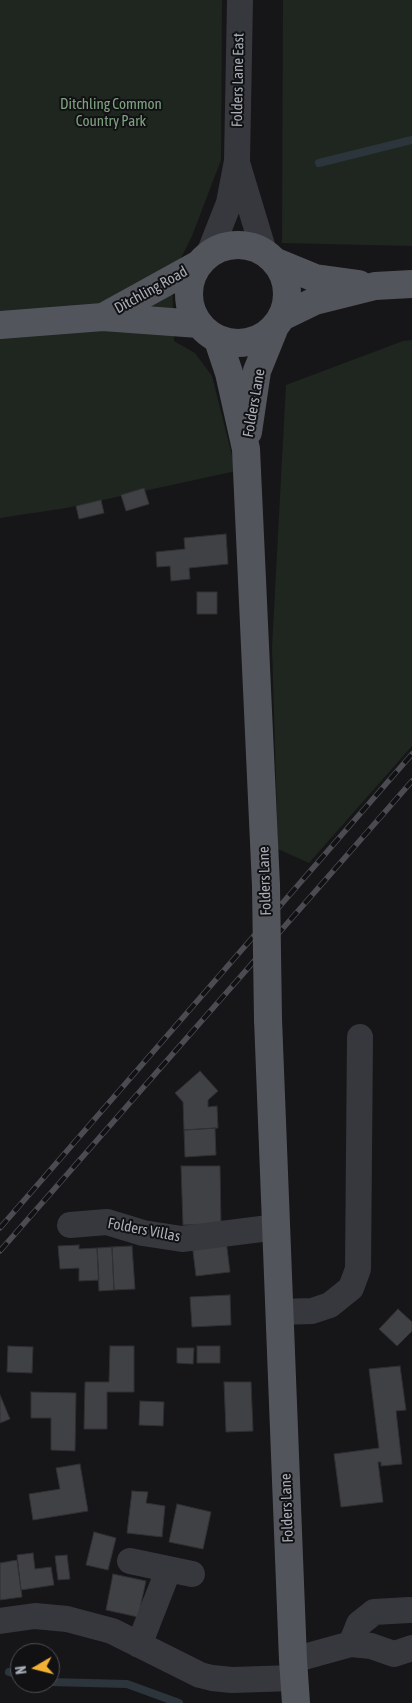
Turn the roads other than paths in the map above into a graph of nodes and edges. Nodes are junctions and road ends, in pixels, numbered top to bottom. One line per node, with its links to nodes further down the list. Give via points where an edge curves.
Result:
1 (240, 0): 2 (street, Folders Lane East)
2 (237, 161): 3 (street, Folders Lane East); 4 (street, Folders Lane East, via 228,203)
3 (270, 257): 4 (main road, via 251,246 236,245 222,248); 6 (main road, via 315,278); 8 (main road, via 284,274 288,288 287,303)
4 (204, 259): 7 (main road, Ditchling Road); 10 (main road, via 190,285 189,299 192,312)
5 (412, 284): 6 (main road)
6 (375, 286): 8 (main road, via 314,301)
7 (103, 317): 9 (main road, Ditchling Road); 10 (main road, Ditchling Road)
8 (278, 323): 10 (main road, via 262,338 248,343 233,344); 11 (main road, Folders Lane, via 257,371)
9 (0, 325)
10 (208, 332): 11 (main road, Folders Lane, via 229,374)
11 (246, 449): 14 (main road, Folders Lane, bridge, via 266,886)
12 (360, 1037): 15 (street, via 358,1269 351,1288 330,1305 312,1311)
13 (70, 1226): 14 (street, Folders Villas, via 107,1222 143,1233 182,1239)
14 (277, 1227): 15 (main road, Folders Lane)
15 (279, 1312): 22 (main road, Folders Lane)
16 (130, 1561): 20 (street, via 180,1572)
17 (411, 1610): 19 (street, via 374,1612 359,1624)
18 (0, 1621): 20 (street, via 35,1616 67,1619 112,1631)
19 (352, 1644): 21 (street, via 372,1646 394,1654); 22 (street)
20 (139, 1645): 22 (street, via 212,1678)
21 (412, 1648)
22 (294, 1680)

